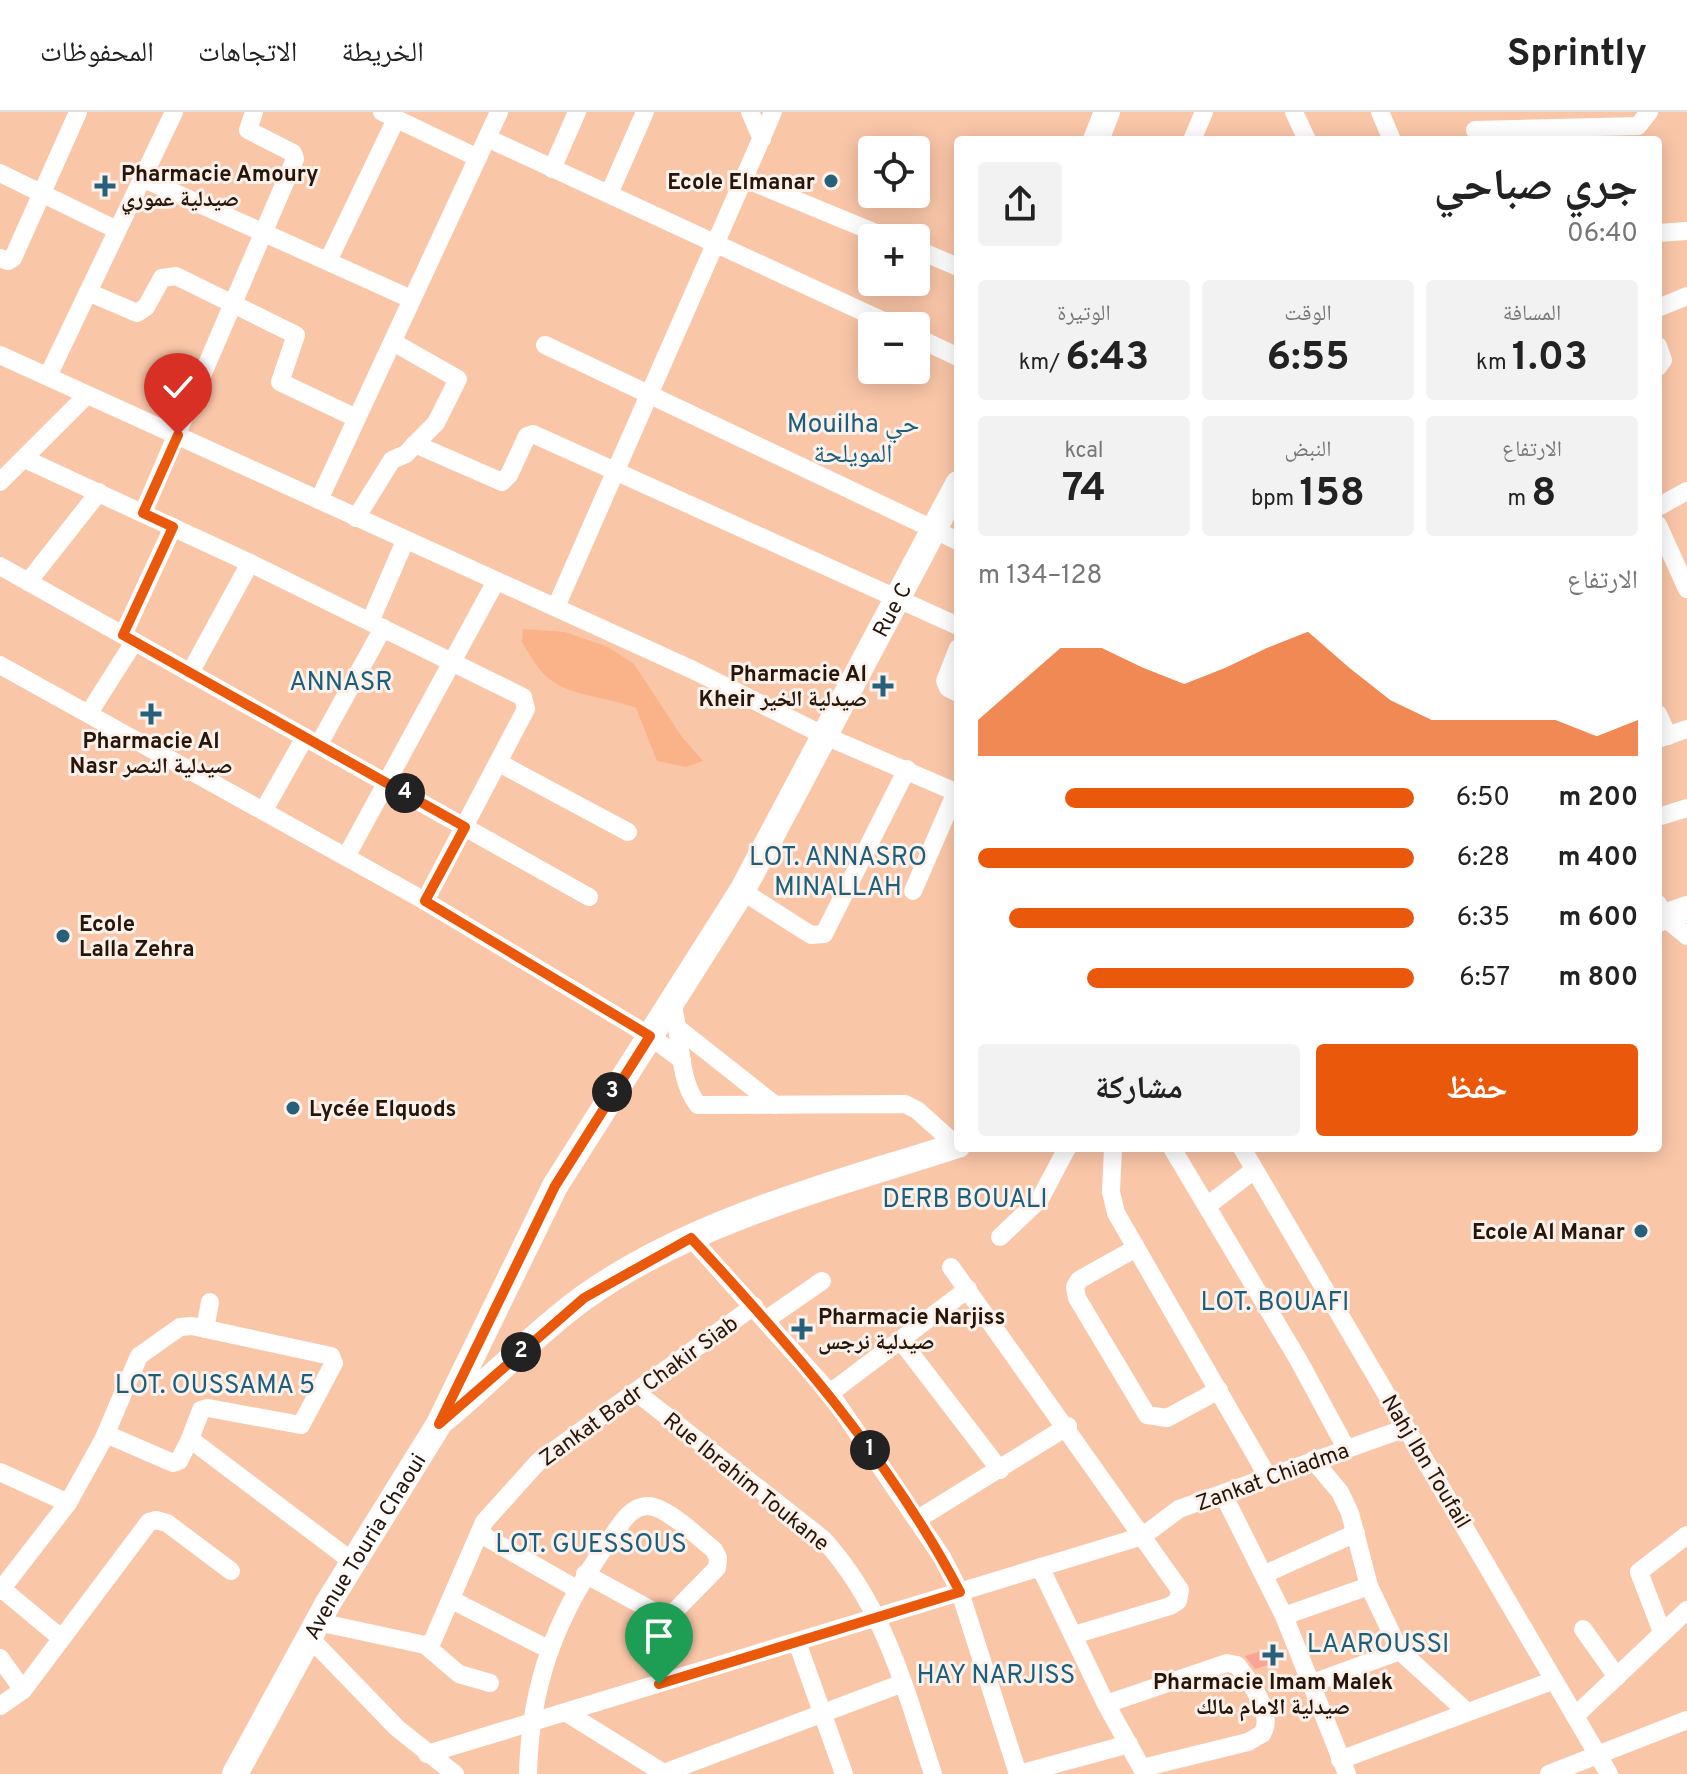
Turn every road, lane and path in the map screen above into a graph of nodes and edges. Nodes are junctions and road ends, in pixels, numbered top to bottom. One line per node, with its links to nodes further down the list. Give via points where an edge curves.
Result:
1 (78, 112): 27 (street)
2 (174, 112): 25 (street)
3 (254, 112): 32 (street, via 248,130 295,157)
4 (499, 112): 20 (street)
5 (577, 112): 23 (street)
6 (645, 112): 28 (street)
7 (750, 112): 21 (street)
8 (773, 112): 21 (street)
9 (1107, 112): 16 (street)
10 (1204, 112): 17 (street)
11 (1294, 112): 18 (street)
12 (1380, 112): 19 (street)
13 (389, 116): 22 (street); 37 (street)
14 (1642, 126): 15 (street)
15 (1474, 127)
16 (1098, 136)
17 (1194, 136)
18 (1305, 136)
19 (1390, 136)
20 (487, 138): 22 (street); 23 (street)
21 (762, 139): 26 (street)
22 (478, 158): 41 (street)
23 (552, 169): 28 (street)
24 (0, 173): 27 (street)
25 (142, 178): 30 (street); 32 (street)
26 (745, 179): 29 (street); 34 (street)
27 (43, 194): 30 (street); 36 (street, via 13,258)
28 (609, 194): 34 (street)
29 (858, 226)
30 (117, 230): 39 (street)
31 (1687, 231): 33 (street)
32 (262, 232): 37 (street); 42 (street)
33 (1662, 233)
34 (716, 241): 44 (street); 52 (street)
35 (930, 255): 38 (street)
36 (0, 258)
37 (328, 261): 41 (street)
38 (954, 265)
39 (88, 292): 42 (street, via 137,313 162,278 171,275); 51 (street)
40 (1687, 296): 43 (street)
41 (411, 299): 45 (street)
42 (232, 303): 54 (street, via 297,336 280,382); 55 (street)
43 (1662, 306)
44 (865, 312)
45 (393, 342): 54 (street); 56 (street, via 458,379 436,423)
46 (930, 344): 48 (street)
47 (545, 345): 52 (street)
48 (954, 355)
49 (8, 358): 50 (street); 51 (street)
50 (0, 374)
51 (48, 376): 53 (street)
52 (649, 393): 58 (street); 69 (street)
53 (87, 395): 55 (street); 57 (street)
54 (356, 418): 62 (street)
55 (178, 435): 62 (street); 65 (street)
56 (415, 444): 58 (street, via 497,483 509,475 530,435); 66 (street, via 392,460)
57 (25, 459): 59 (street); 61 (street)
58 (615, 469): 76 (street); 77 (street)
59 (0, 482)
60 (1687, 491): 64 (street)
61 (99, 492): 65 (street); 74 (street)
62 (319, 500): 66 (street)
63 (954, 503): 69 (street, Rue C)
64 (1662, 505)
65 (143, 513): 67 (street)
66 (356, 518): 70 (street)
67 (173, 527): 71 (street); 80 (street)
68 (1662, 534): 75 (street)
69 (947, 536): 76 (street, Rue C)
70 (405, 541): 73 (street); 79 (street)
71 (250, 563): 79 (street); 84 (street)
72 (0, 566): 74 (street)
73 (496, 581): 77 (street); 82 (street)
74 (28, 582): 80 (street)
75 (1687, 589)
76 (901, 597): 78 (street); 88 (street, Rue C)
77 (556, 607): 88 (street)
78 (954, 624)
79 (376, 625): 82 (street); 90 (street)
80 (128, 638): 84 (street); 86 (street)
81 (954, 658): 85 (street, via 945,681)
82 (453, 663): 91 (street, via 526,700); 93 (street)
83 (0, 665): 86 (street)
84 (190, 673): 90 (street)
85 (954, 691)
86 (89, 713): 97 (street)
87 (1687, 729): 89 (street)
88 (823, 735): 92 (street); 102 (street, Avenue Touria Chaoui)
89 (1663, 738)
90 (312, 740): 93 (street); 97 (street)
91 (499, 763): 99 (street); 100 (street)
92 (907, 769): 94 (street); 102 (street, via 824,934 811,935)
93 (388, 784): 99 (street); 101 (street)
94 (954, 791)
95 (954, 799): 103 (street)
96 (1687, 808): 98 (street)
97 (264, 810): 101 (street)
98 (1662, 816)
99 (465, 827): 104 (street); 105 (street)
100 (628, 832)
101 (346, 857): 105 (street)
102 (742, 891): 108 (street, Avenue Touria Chaoui)
103 (913, 891)
104 (589, 897)
105 (425, 901): 110 (street)
106 (1667, 912): 107 (street)
107 (1687, 936)
108 (672, 1004): 109 (street); 110 (street, Avenue Touria Chaoui)
109 (680, 1030): 111 (street); 112 (street)
110 (650, 1036): 111 (street); 134 (street, Avenue Touria Chaoui, via 555,1186)
111 (682, 1060): 112 (street, via 698,1105)
112 (775, 1105): 113 (street, via 905,1104)
113 (954, 1142)
114 (954, 1146): 122 (street)
115 (1065, 1152): 121 (street, via 1040,1199)
116 (1113, 1152): 123 (street, via 1116,1213)
117 (1174, 1152): 120 (street)
118 (1244, 1152): 119 (street, Nahj Ibn Toufail)
119 (1254, 1170): 120 (street); 136 (street, Nahj Ibn Toufail)
120 (1207, 1206): 139 (street)
121 (1000, 1237)
122 (691, 1238): 128 (street); 134 (street, via 584,1298)
123 (1136, 1248): 131 (street); 131 (street, via 1079,1280 1077,1298 1147,1415 1167,1418)
124 (951, 1267): 126 (street)
125 (822, 1281): 128 (street, Zankat Badr Chakir Siab)
126 (968, 1289): 130 (street); 135 (street)
127 (210, 1302): 129 (street)
128 (761, 1313): 132 (street, Zankat Badr Chakir Siab); 133 (street)
129 (205, 1329): 137 (street, via 180,1327 139,1356); 138 (street, via 331,1356 334,1363 301,1425 208,1408 201,1410)
130 (902, 1342): 133 (street); 141 (street)
131 (1219, 1390): 143 (street)
132 (636, 1392): 148 (street, Zankat Badr Chakir Siab, via 538,1462 484,1522); 162 (street, Rue Ibrahim Toukane, via 823,1539)
133 (830, 1393): 146 (street)
134 (439, 1424): 151 (street, Avenue Touria Chaoui)
135 (1068, 1426): 141 (street); 150 (street)
136 (1406, 1428): 139 (street, Zankat Chiadma); 174 (street, Nahj Ibn Toufail, via 1495,1574)
137 (106, 1434): 138 (street, via 173,1463); 145 (street)
138 (190, 1439): 151 (street)
139 (1346, 1448): 140 (street, Zankat Chiadma)
140 (1313, 1460): 143 (street, Zankat Chiadma); 147 (street, via 1340,1492)
141 (1000, 1470): 146 (street)
142 (0, 1472): 145 (street)
143 (1268, 1477): 144 (street, Zankat Chiadma)
144 (1223, 1494): 150 (street, Zankat Chiadma, via 1179,1509); 154 (street)
145 (68, 1503): 157 (street)
146 (918, 1519): 158 (street)
147 (1356, 1533): 154 (street); 156 (street)
148 (482, 1535): 155 (street); 159 (street, Zankat Badr Chakir Siab)
149 (1687, 1535): 165 (street, via 1639,1572)
150 (1143, 1536): 152 (street); 166 (street, via 1180,1590 1178,1601)
151 (353, 1562): 163 (street, Avenue Touria Chaoui)
152 (1040, 1567): 158 (street); 166 (street)
153 (231, 1571): 167 (street, via 167,1523 149,1522)
154 (1265, 1574): 161 (street)
155 (580, 1581): 155 (street, via 628,1515 646,1506 658,1508 718,1558 717,1568 671,1615 662,1616); 170 (street)
156 (1369, 1586): 161 (street); 171 (street)
157 (1, 1590): 167 (street)
158 (960, 1592): 162 (street); 199 (street)
159 (452, 1600): 169 (street, Zankat Badr Chakir Siab); 170 (street)
160 (1687, 1610): 165 (street)
161 (1284, 1616): 177 (street)
162 (879, 1617): 168 (street); 176 (street, Rue Ibrahim Toukane)
163 (313, 1629): 169 (street); 188 (street, via 354,1687); 195 (street, Avenue Touria Chaoui)
164 (1583, 1629): 173 (street)
165 (1662, 1632): 173 (street)
166 (1074, 1635): 179 (street)
167 (61, 1638): 178 (street)
168 (797, 1642): 181 (street); 183 (street)
169 (429, 1644): 175 (street, via 459,1674)
170 (548, 1649): 186 (street)
171 (1400, 1651): 177 (street); 182 (street)
172 (0, 1658): 178 (street)
173 (1617, 1677): 184 (street)
174 (1552, 1681): 182 (street); 184 (street, Nahj Ibn Toufail)
175 (490, 1683)
176 (903, 1683): 181 (street); 198 (street, Rue Ibrahim Toukane)
177 (1310, 1684): 191 (street)
178 (23, 1690): 180 (street)
179 (1106, 1704): 187 (street); 192 (street, via 1227,1663 1237,1665 1254,1689 1266,1717 1262,1734)
180 (0, 1706)
181 (824, 1712): 194 (street); 197 (street)
182 (1467, 1712): 191 (street)
183 (567, 1713): 186 (street); 197 (street)
184 (1575, 1716): 190 (street, Nahj Ibn Toufail)
185 (1687, 1720): 190 (street)
186 (533, 1722): 188 (street); 196 (street)
187 (1129, 1744): 189 (street); 192 (street)
188 (427, 1754): 193 (street)
189 (1094, 1754): 199 (street); 200 (street)
190 (1598, 1755): 201 (street); 202 (street, Nahj Ibn Toufail)
191 (1343, 1767)
192 (1144, 1771)
193 (446, 1772)
194 (840, 1773)
195 (235, 1774)
196 (528, 1774)
197 (664, 1774)
198 (933, 1774)
199 (1018, 1774)
200 (1100, 1774)
201 (1549, 1774)
202 (1609, 1774)

